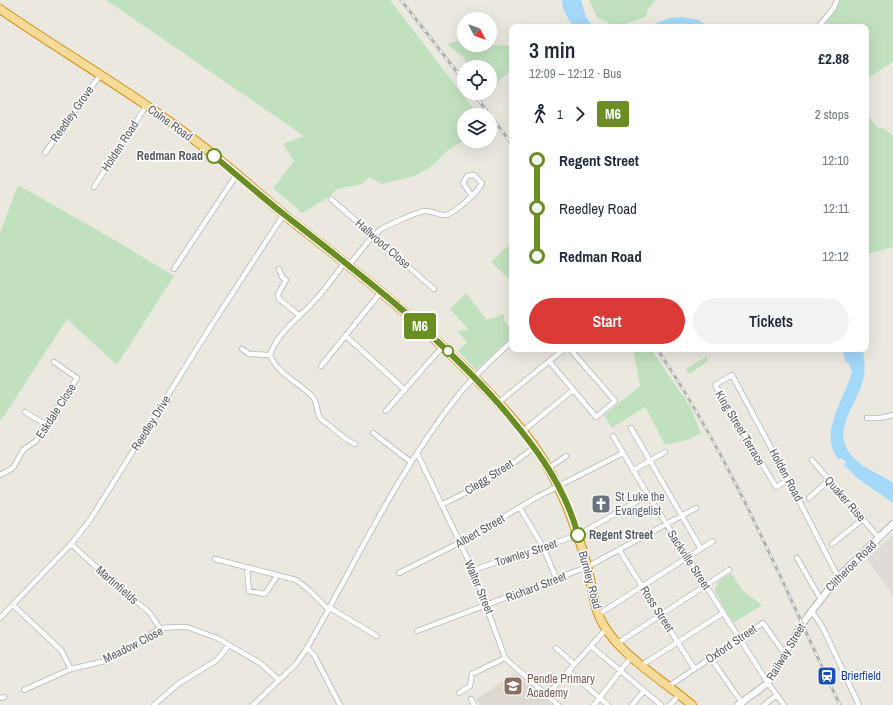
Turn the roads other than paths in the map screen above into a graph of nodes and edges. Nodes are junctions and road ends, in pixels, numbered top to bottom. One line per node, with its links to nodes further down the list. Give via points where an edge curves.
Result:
1 (837, 0): 3 (street, via 834,8)
2 (0, 9): 4 (highway, Colne Road)
3 (821, 24)
4 (100, 75): 5 (highway, Colne Road); 6 (street, Reedley Grove)
5 (146, 106): 7 (highway, Colne Road); 8 (street, Holden Road)
6 (45, 153)
7 (237, 174): 11 (highway, Colne Road); 14 (street)
8 (94, 187)
9 (472, 196): 9 (street, via 463,183 467,176 474,175 482,183); 12 (street, via 445,215 422,211 380,230)
10 (331, 199): 12 (street, Hallwood Close)
11 (284, 214): 13 (highway, Colne Road); 71 (street, Reedley Drive, via 90,520)
12 (374, 236): 13 (street); 16 (street, Hallwood Close)
13 (347, 264): 17 (highway, Colne Road); 18 (street)
14 (174, 269)
15 (279, 269): 18 (street, via 286,280 278,294 279,300)
16 (434, 289)
17 (381, 292): 19 (street); 21 (highway, Colne Road)
18 (300, 316): 25 (street, via 272,347)
19 (346, 336): 28 (street); 31 (street)
20 (509, 344): 30 (street)
21 (443, 346): 30 (highway, Colne Road); 31 (street)
22 (242, 349): 25 (street, via 250,354)
23 (560, 352): 26 (street)
24 (573, 352): 32 (street, via 615,401 596,417)
25 (270, 355): 43 (street, via 280,370 313,397 320,418 343,438)
26 (549, 361): 32 (street); 33 (street)
27 (54, 362): 38 (street, Eskdale Close, via 77,378)
28 (321, 366)
29 (732, 375): 55 (street, Holden Road); 55 (street, King Street Terrace, via 715,385 776,487)
30 (475, 376): 33 (highway, Burnley Road); 46 (street)
31 (405, 390): 35 (street)
32 (573, 390): 40 (street)
33 (498, 403): 40 (highway, Burnley Road)
34 (25, 412): 38 (street)
35 (386, 412)
36 (893, 415): 37 (street)
37 (867, 418)
38 (45, 424): 54 (street, Eskdale Close, via 36,441 23,450 13,468)
39 (631, 428): 51 (street)
40 (523, 431): 44 (highway, Burnley Road)
41 (373, 433): 50 (street)
42 (613, 436): 47 (street, Sackville Street)
43 (355, 444)
44 (535, 447): 52 (highway, Burnley Road); 60 (street, Clegg Street, via 500,473)
45 (665, 452): 51 (street)
46 (417, 453): 50 (street); 60 (street, Walter Street)
47 (623, 453): 53 (street, Sackville Street); 57 (street, Albert Street)
48 (566, 456): 52 (street)
49 (812, 460): 56 (street, Quaker Rise)
50 (411, 462): 92 (street)
51 (650, 462): 53 (street); 63 (street)
52 (549, 468): 57 (highway, Burnley Road)
53 (634, 470): 58 (street, Sackville Street)
54 (0, 476)
55 (788, 480): 85 (street, Holden Road)
56 (829, 480): 59 (street); 64 (street, Quaker Rise)
57 (558, 486): 61 (street, Albert Street); 67 (highway, Burnley Road)
58 (648, 495): 65 (street, Sackville Street); 67 (street)
59 (809, 498)
60 (441, 505): 70 (street, Walter Street)
61 (520, 508): 70 (street, Albert Street); 73 (street)
62 (696, 508): 63 (street, Richard Street)
63 (682, 515): 65 (street, Richard Street); 74 (street)
64 (863, 519): 68 (street, Quaker Rise); 72 (street)
65 (666, 524): 75 (street, Richard Street); 76 (street, Sackville Street)
66 (893, 524): 68 (main road, Clitheroe Road)
67 (578, 535): 73 (street, Townley Street); 79 (highway, Burnley Road)
68 (879, 538): 85 (main road, Clitheroe Road)
69 (713, 541): 74 (street)
70 (459, 543): 81 (street, Walter Street); 83 (street, Albert Street)
71 (71, 544): 90 (street, Reedley Drive); 98 (street, Martinfields, via 116,586 149,612)
72 (832, 544)
73 (543, 547): 81 (street, Townley Street); 86 (street)
74 (701, 549): 76 (street)
75 (618, 550): 79 (street, Richard Street); 88 (street, Ross Street)
76 (688, 558): 87 (street, Sackville Street); 88 (street)
77 (797, 558): 89 (street)
78 (215, 559): 80 (street)
79 (587, 567): 86 (street, Richard Street); 95 (highway, Burnley Road)
80 (247, 568): 84 (street); 84 (street, via 249,591 265,594)
81 (473, 570): 91 (street, Walter Street)
82 (729, 570): 87 (street)
83 (399, 573)
84 (277, 576): 92 (street, via 296,580)
85 (838, 577): 89 (main road, Clitheroe Road)
86 (557, 580): 91 (street, Richard Street)
87 (706, 586): 94 (street, Sackville Street); 96 (street)
88 (642, 587): 95 (street); 96 (street, Ross Street)
89 (820, 598): 93 (main road, Clitheroe Road)
90 (13, 605): 97 (street, Reedley Drive); 116 (street, via 61,650)
91 (488, 605): 100 (street, Richard Street); 112 (street, Walter Street)
92 (330, 609): 101 (street); 107 (street)
93 (812, 610): 109 (main road, Railway Street); 144 (street)
94 (723, 613): 102 (street, Sackville Street); 103 (street)
95 (599, 614): 99 (highway, Burnley Road)
96 (660, 616): 103 (street, Ross Street); 104 (street)
97 (0, 618)
98 (160, 628): 105 (street, Meadow Close, via 187,627); 116 (street, Meadow Close, via 130,649 105,661)
99 (606, 629): 104 (highway, Burnley Road); 106 (street)
100 (418, 631)
101 (377, 636)
102 (739, 638): 109 (street, Oxford Street, via 763,623); 111 (street, Oxford Street); 120 (street, Sackville Street)
103 (678, 642): 114 (street); 115 (street, Ross Street)
104 (618, 643): 110 (highway, Burnley Road)
105 (229, 645): 119 (street, Meadow Close, via 260,663); 131 (street, via 217,660 178,684)
106 (591, 646): 113 (street); 118 (street)
107 (307, 648): 119 (street, via 296,664); 133 (street, via 314,655)
108 (556, 648): 113 (street)
109 (784, 654): 120 (main road, Railway Street)
110 (632, 656): 114 (highway, Burnley Road); 118 (street)
111 (710, 657): 115 (street, Oxford Street); 130 (street)
112 (505, 658): 124 (street, via 472,674 470,686); 126 (street)
113 (574, 664): 117 (street)
114 (642, 665): 121 (highway, Burnley Road)
115 (694, 668): 121 (street, Oxford Street)
116 (71, 669): 122 (street, Meadow Close)
117 (568, 671): 126 (street); 128 (street)
118 (621, 671): 123 (street); 128 (street)
119 (279, 680): 132 (street)
120 (768, 683): 127 (street, Sackville Street); 130 (main road, Railway Street)
121 (669, 686): 125 (highway, Burnley Road)
122 (24, 690)
123 (644, 690): 138 (street); 139 (street)
124 (459, 693)
125 (680, 694): 140 (street); 141 (highway, Burnley Road)
126 (547, 695): 135 (street)
127 (777, 695): 142 (street); 143 (street, Sackville Street)
128 (600, 698): 136 (street); 137 (street)
129 (471, 699): 134 (street)
130 (740, 704)
131 (154, 705)
132 (253, 705)
133 (340, 705)
134 (474, 705)
135 (558, 705)
136 (594, 705)
137 (608, 705)
138 (632, 705)
139 (661, 705)
140 (670, 705)
141 (692, 705)
142 (764, 705)
143 (784, 705)
144 (859, 705)

